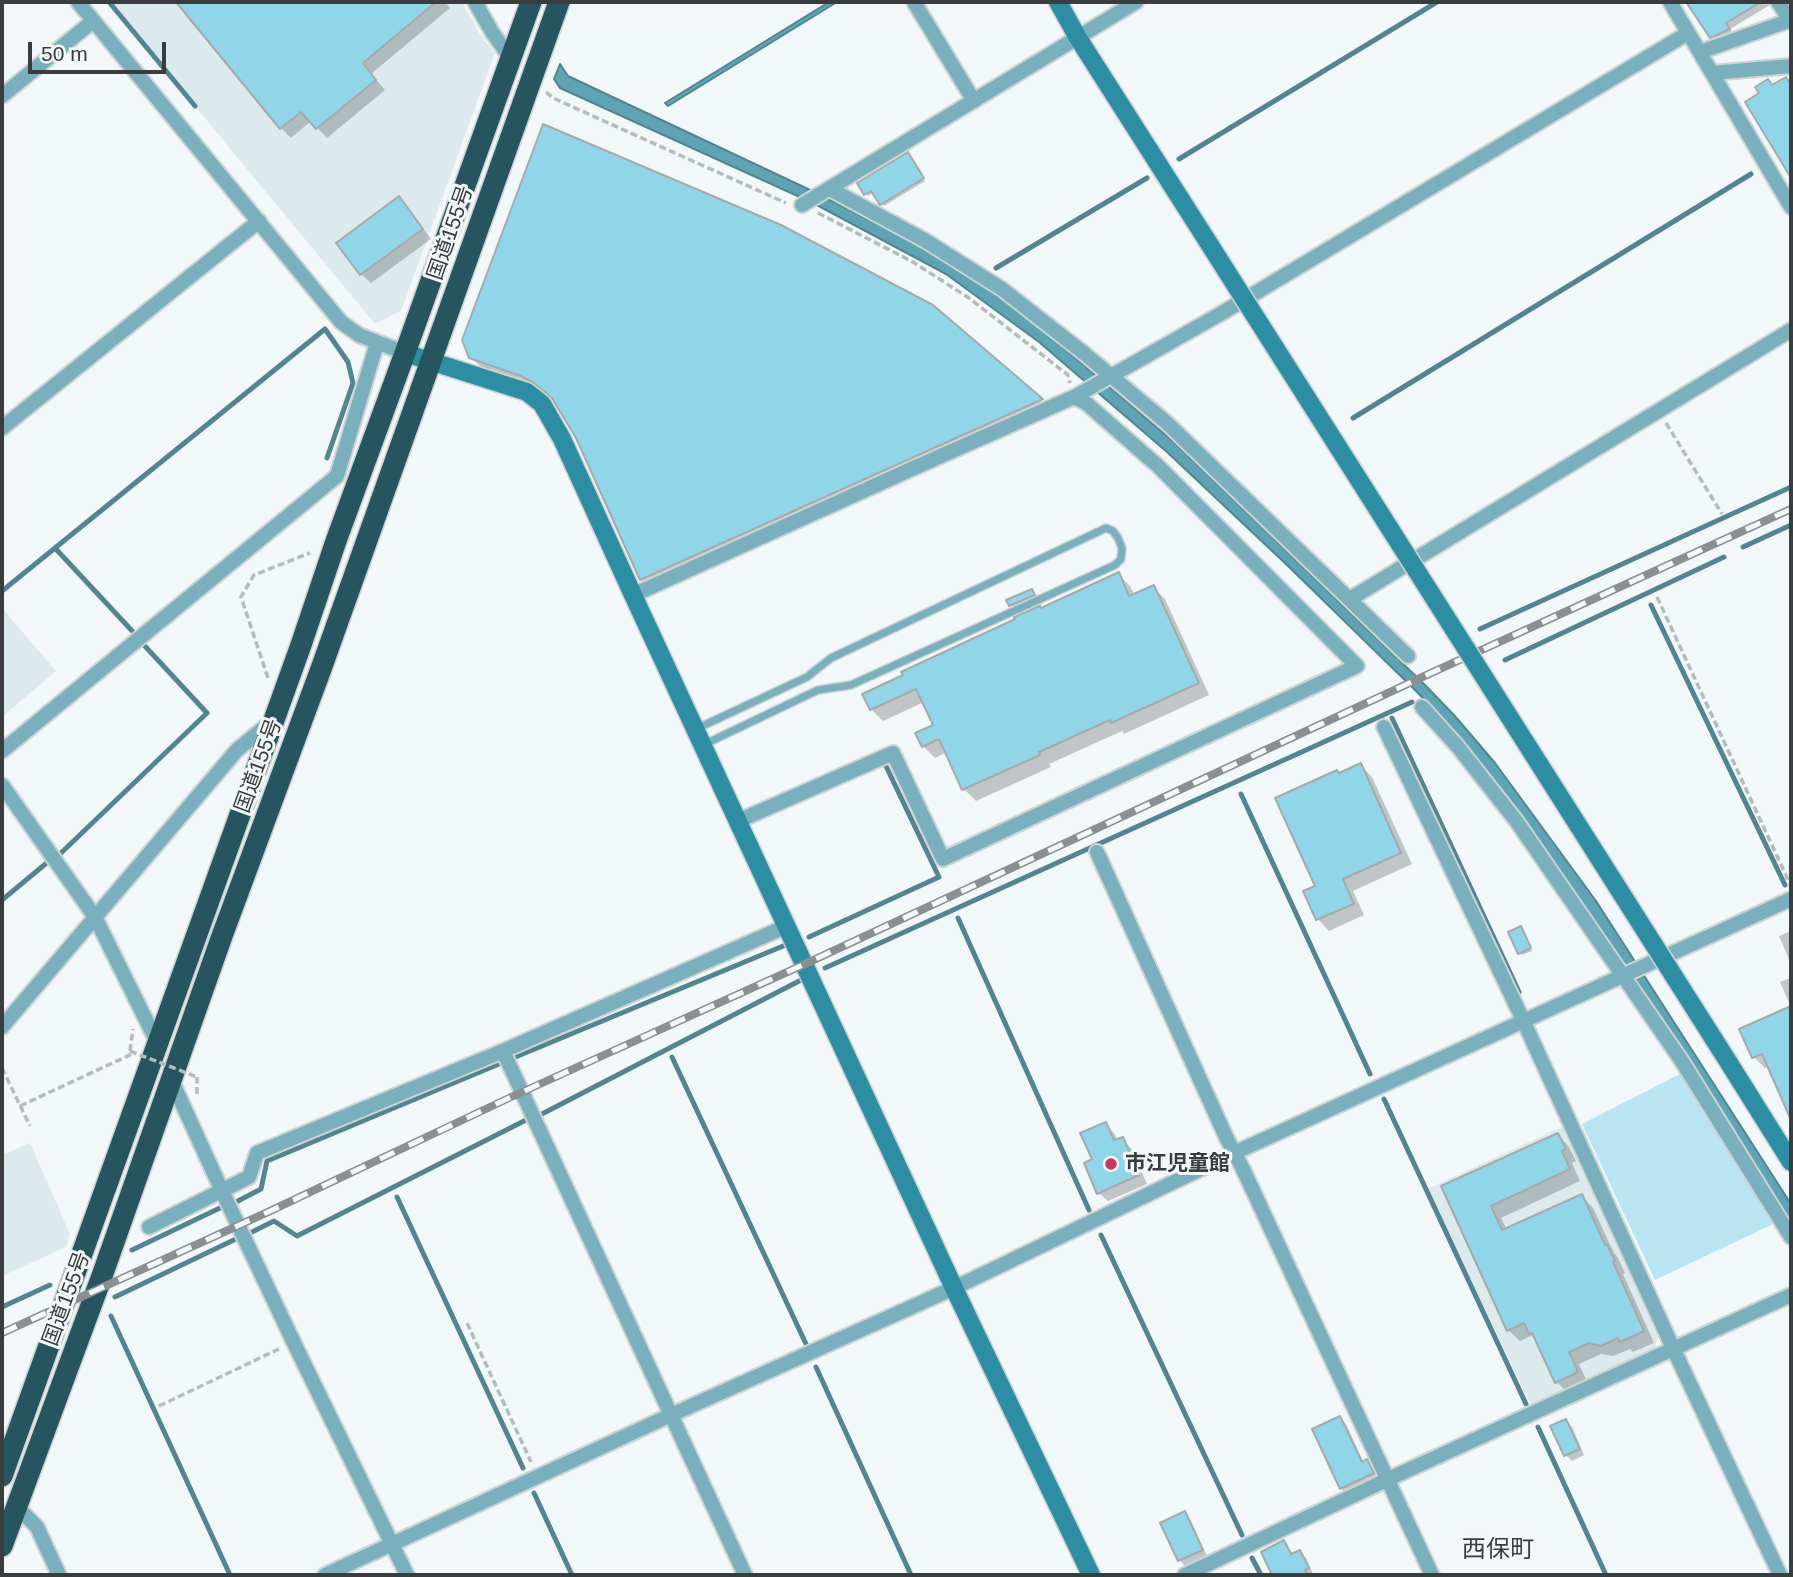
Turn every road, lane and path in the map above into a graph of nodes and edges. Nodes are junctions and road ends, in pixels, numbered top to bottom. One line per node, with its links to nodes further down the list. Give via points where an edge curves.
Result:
1 (78, 2): 11 (street)
2 (475, 2): 15 (street)
3 (531, 2): 15 (highway, 国道155号)
4 (559, 2): 18 (highway, 国道155号)
5 (914, 2): 20 (street)
6 (1058, 2): 13 (street)
7 (1136, 2): 13 (street)
8 (1670, 2): 12 (street)
9 (1778, 2): 10 (street)
10 (1791, 20): 14 (street)
11 (93, 21): 19 (street); 24 (street)
12 (1688, 33): 14 (street); 29 (street)
13 (1078, 37): 20 (street); 64 (street, bridge)
14 (1700, 52): 17 (street)
15 (511, 59): 27 (highway, 国道155号)
16 (1791, 66): 17 (street)
17 (1712, 73): 23 (street)
18 (532, 79): 22 (path, via 553,98 796,208); 28 (highway, 国道155号)
19 (2, 96)
20 (974, 101): 21 (street)
21 (827, 190): 22 (street); 29 (street, via 926,241 1002,289)
22 (804, 204): 30 (path, via 913,262 969,298 1068,375)
23 (1791, 207)
24 (259, 222): 26 (street, via 341,322); 32 (street)
25 (1791, 330): 31 (street)
26 (377, 344): 27 (street); 44 (street, via 337,476)
27 (405, 354): 28 (street); 34 (highway, 国道155号)
28 (432, 362): 35 (street, via 527,393 542,404); 59 (highway, 国道155号)
29 (1111, 377): 30 (street); 37 (street, via 1167,423)
30 (1074, 397): 35 (street); 46 (street, via 1087,403 1158,466 1357,666 943,859 893,753)
31 (1659, 411): 33 (path); 37 (street)
32 (2, 428)
33 (1722, 514)
34 (336, 541): 39 (highway, 国道155号); 39 (path, via 254,575 241,597 270,684)
35 (633, 595): 43 (street)
36 (1657, 597): 48 (path)
37 (1350, 599): 38 (street)
38 (1408, 656)
39 (286, 687): 41 (highway, 国道155号)
40 (1422, 707): 52 (street, via 1517,822)
41 (273, 721): 50 (street, via 237,750); 56 (highway, 国道155号)
42 (1384, 727): 53 (street)
43 (699, 737): 43 (lane, via 807,677 831,658 1106,528 1118,538 1121,559 1115,565 851,685 818,690); 46 (street)
44 (2, 751)
45 (2, 785): 50 (street)
46 (738, 821): 51 (street)
47 (1097, 852): 63 (street)
48 (1791, 886)
49 (1791, 899): 52 (street)
50 (95, 917): 54 (street); 56 (street)
51 (787, 926): 57 (street); 68 (street)
52 (1623, 975): 53 (street); 67 (street)
53 (1523, 1020): 63 (street); 72 (street)
54 (2, 1027)
55 (133, 1027): 60 (path, bridge, via 130,1051 197,1077)
56 (158, 1044): 61 (path); 75 (highway, 国道155号)
57 (503, 1051): 65 (street, via 257,1153 249,1177); 74 (street)
58 (2, 1068): 61 (path)
59 (171, 1079): 65 (street); 78 (highway, 国道155号)
60 (197, 1097)
61 (20, 1106): 62 (path)
62 (30, 1126)
63 (1234, 1153): 68 (street); 77 (street)
64 (1791, 1162)
65 (222, 1191): 66 (street); 71 (street)
66 (149, 1227)
67 (1791, 1237)
68 (954, 1288): 74 (street); 85 (street)
69 (1791, 1295): 72 (street)
70 (467, 1323): 76 (path)
71 (294, 1343): 73 (path); 79 (street)
72 (1673, 1349): 77 (street); 88 (street)
73 (159, 1406)
74 (671, 1415): 76 (street); 84 (street)
75 (4, 1459)
76 (538, 1476): 79 (street)
77 (1387, 1480): 86 (street); 87 (street)
78 (16, 1506): 80 (highway, 国道155号); 81 (street, via 37,1527)
79 (393, 1544): 82 (street); 83 (street)
80 (2, 1546)
81 (60, 1575)
82 (325, 1575)
83 (407, 1575)
84 (745, 1575)
85 (1091, 1575)
86 (1185, 1575)
87 (1432, 1575)
88 (1780, 1575)

